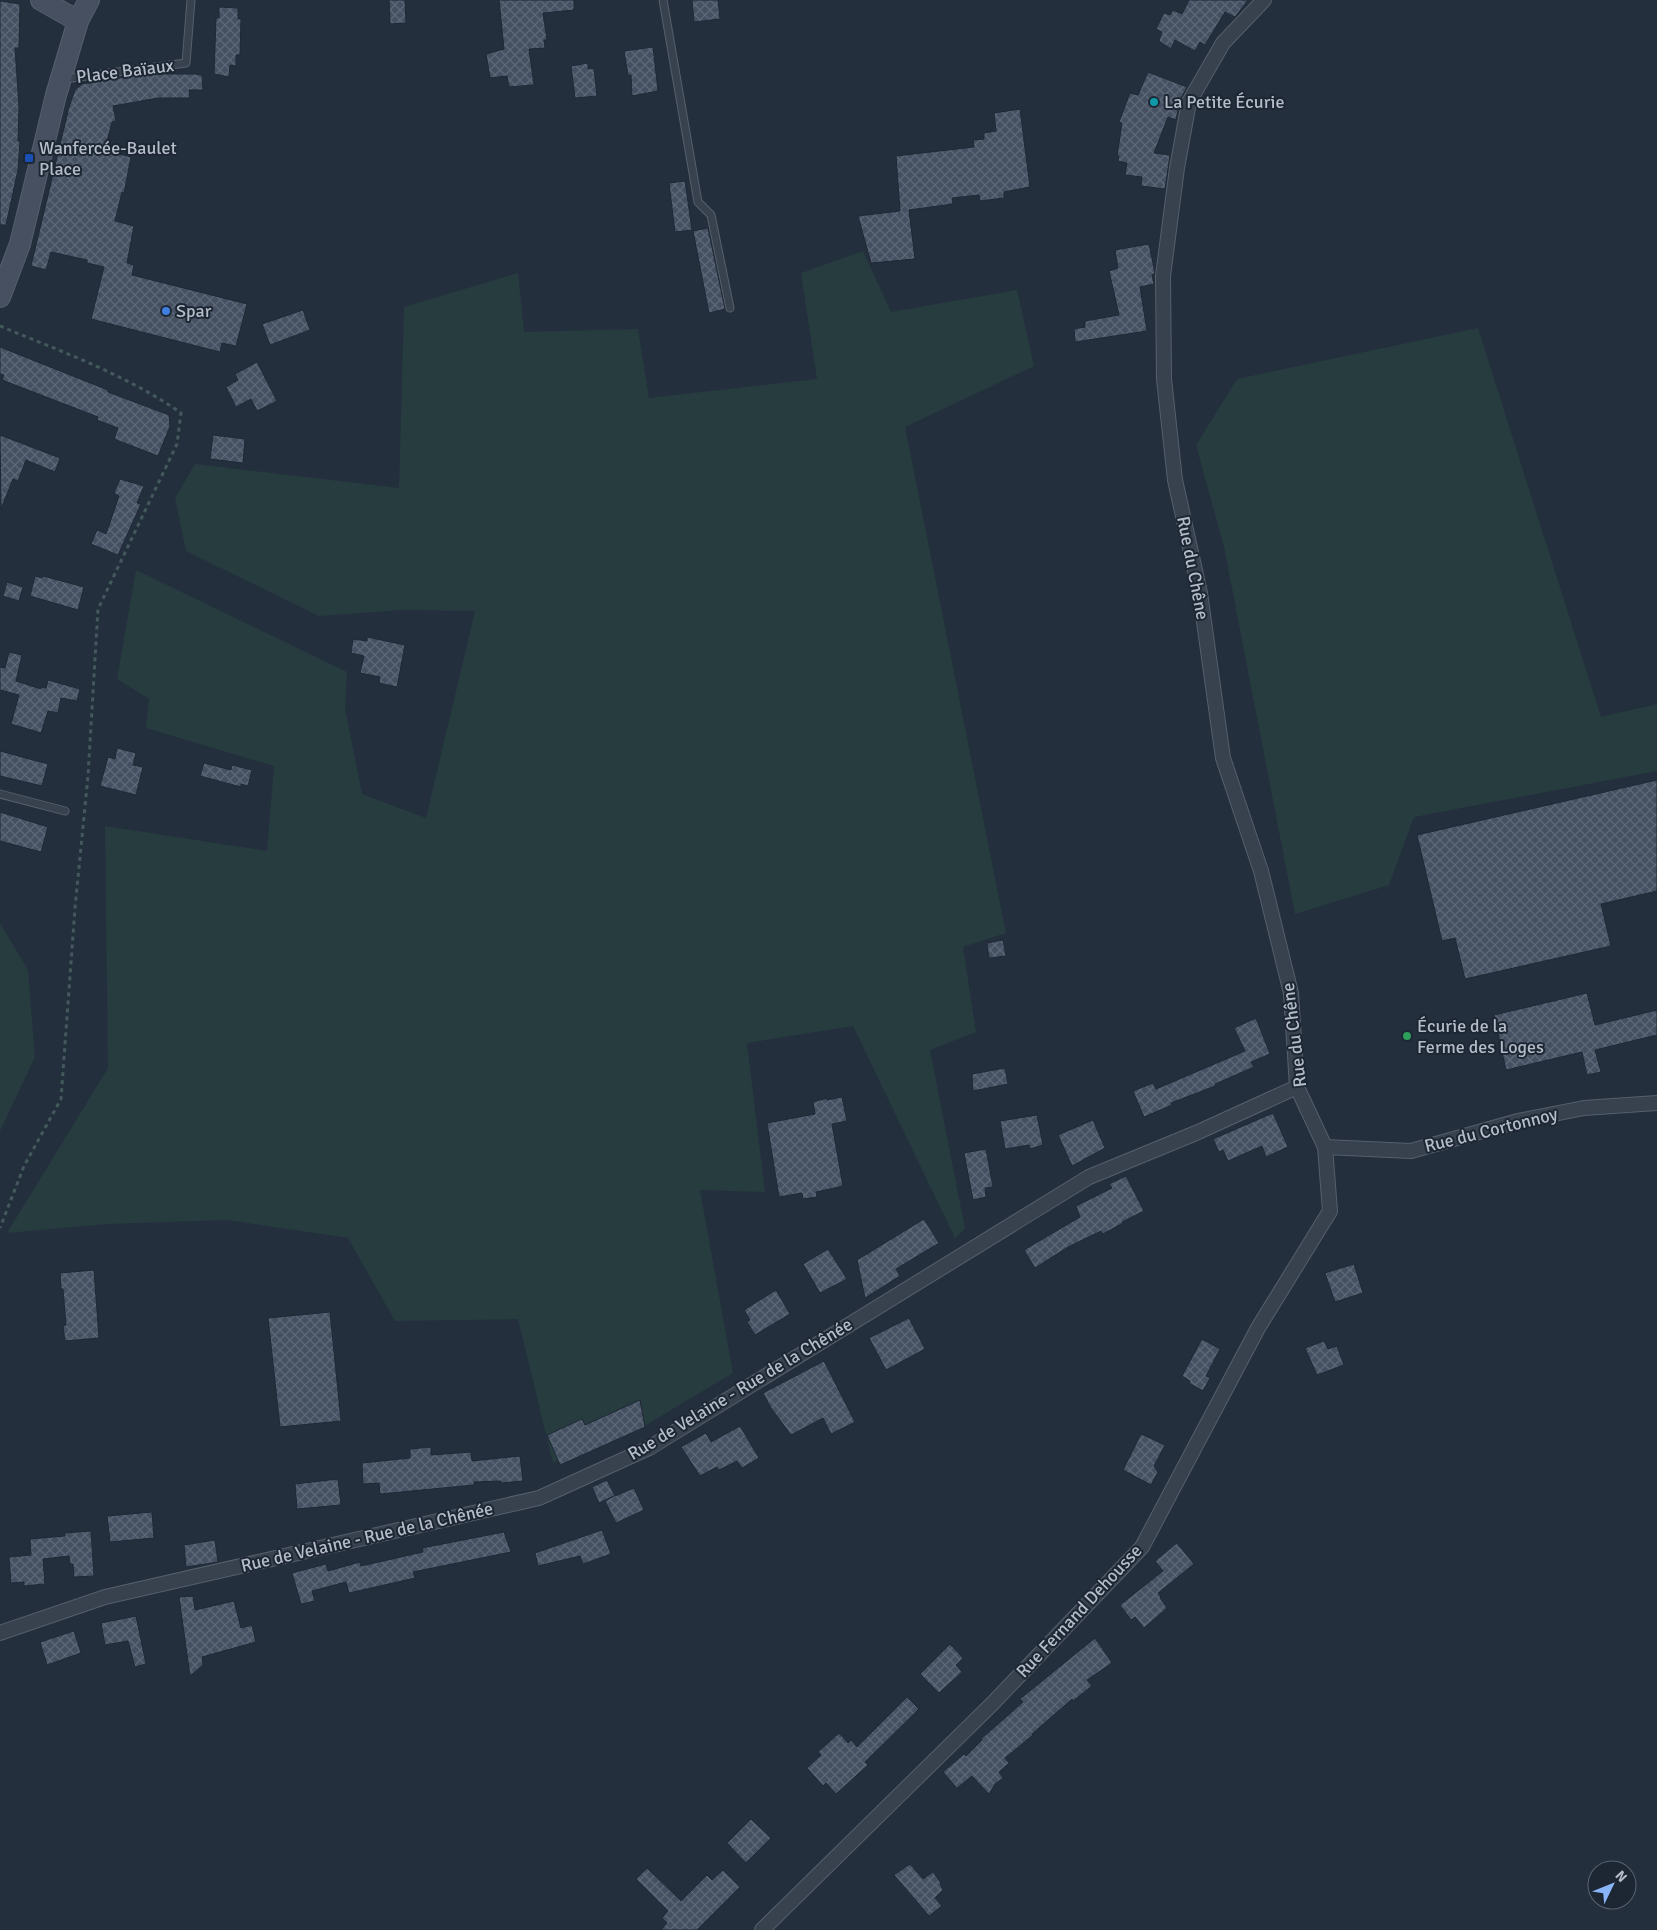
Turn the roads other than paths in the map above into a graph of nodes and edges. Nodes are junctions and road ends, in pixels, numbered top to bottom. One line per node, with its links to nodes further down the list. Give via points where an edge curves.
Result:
1 (41, 0): 6 (main road)
2 (89, 0): 6 (main road, Place Baïaux)
3 (192, 0): 7 (lane, Place Baïaux, via 186,63)
4 (664, 0): 9 (lane, via 698,202 711,215)
5 (1264, 0): 12 (street, Rue du Chêne, via 1223,43 1189,102 1163,276 1164,379 1175,480 1200,592 1223,758 1261,871 1291,992)
6 (78, 21): 7 (main road, Place Baïaux)
7 (61, 79): 8 (main road, Place Baïaux, via 20,244)
8 (0, 297)
9 (730, 308)
10 (0, 794): 11 (lane)
11 (65, 811)
12 (1297, 1087): 14 (street, Rue du Chêne); 15 (street, Rue de Velaine - Rue de la Chênée, via 1196,1133 1089,1176 649,1448 538,1498 106,1598)
13 (1657, 1103): 14 (street, Rue du Cortonnoy, via 1584,1108 1518,1120 1411,1151)
14 (1325, 1147): 16 (street, Rue Fernand Dehousse, via 1330,1211 1258,1328 1142,1547 992,1704)
15 (0, 1634)
16 (762, 1930)

